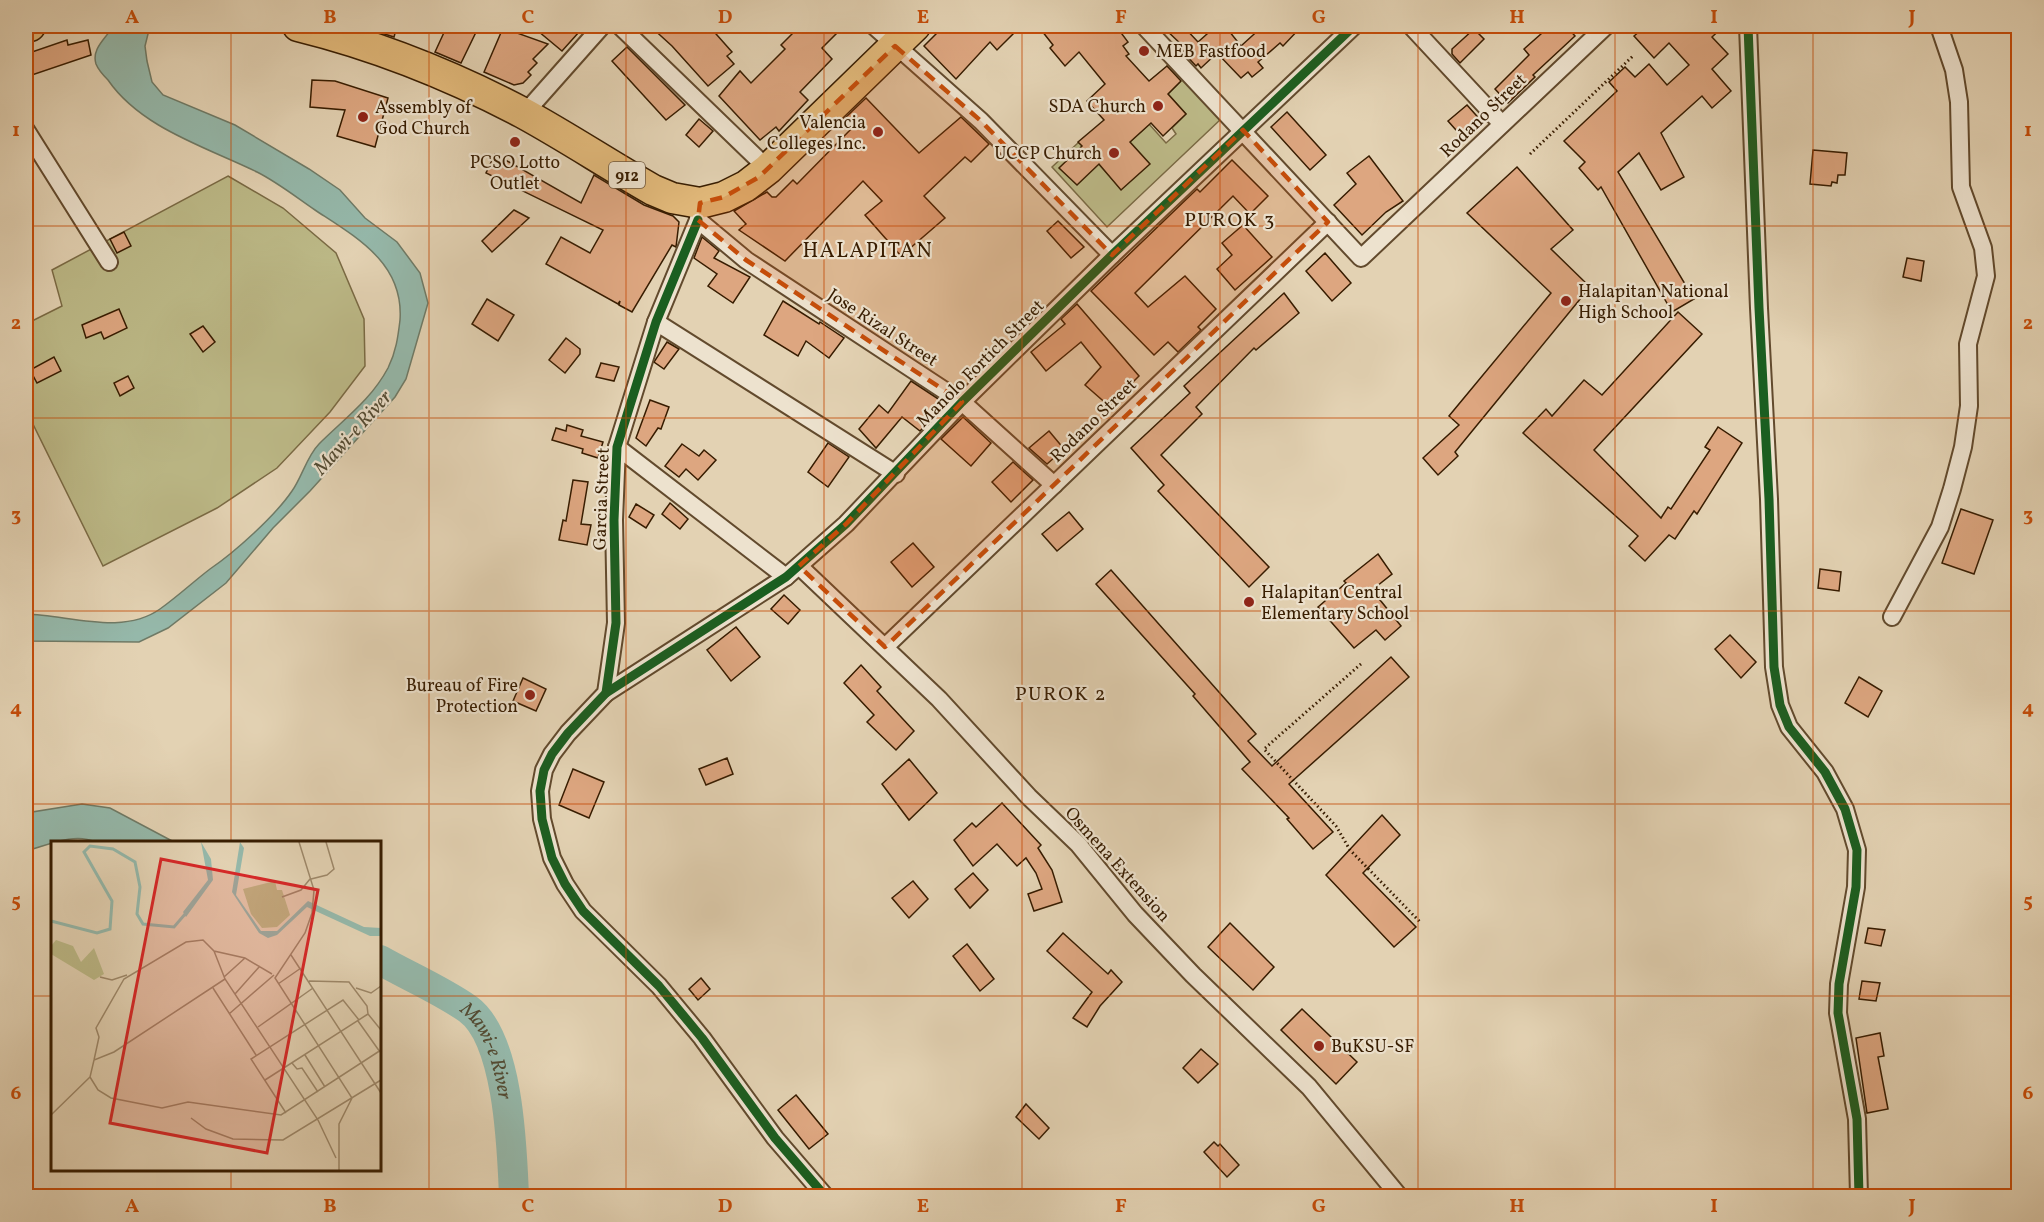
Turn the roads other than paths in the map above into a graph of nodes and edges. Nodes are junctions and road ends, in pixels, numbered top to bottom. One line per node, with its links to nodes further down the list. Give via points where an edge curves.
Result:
1 (30, 26): 12 (highway)
2 (298, 26): 14 (highway, 912, via 340,36 468,86)
3 (602, 26): 14 (street)
4 (620, 26): 18 (street)
5 (874, 26): 13 (street)
6 (1144, 26): 17 (street)
7 (1354, 26): 17 (street, Manolo Fortich Street)
8 (1412, 26): 15 (street)
9 (1606, 26): 15 (street, Rodano Street)
10 (1748, 26): 34 (street, via 1774,667 1780,705 1789,727 1825,772 1845,809 1857,850 1856,887 1839,984 1838,1013 1857,1119)
11 (1939, 26): 29 (street, via 1954,70 1959,102 1961,187 1983,248 1986,276 1968,344 1969,406 1952,489 1940,527)
12 (26, 27)
13 (905, 36): 18 (highway, 912); 21 (street, via 981,121)
14 (524, 114): 19 (highway, 912, via 653,190)
15 (1502, 124): 20 (street, Rodano Street, via 1361,258)
16 (26, 130): 22 (street)
17 (1243, 130): 20 (street); 21 (street, Manolo Fortich Street)
18 (768, 169): 19 (highway, 912, via 746,186)
19 (699, 211): 23 (street, Garcia Street); 24 (street, Jose Rizal Street, via 746,260)
20 (1328, 222): 27 (street, Rodano Street)
21 (1112, 255): 24 (street, Manolo Fortich Street)
22 (109, 262)
23 (656, 322): 25 (street, Garcia Street); 26 (street)
24 (962, 402): 26 (street, Manolo Fortich Street); 27 (street, Jose Rizal Street)
25 (617, 447): 28 (street, Osmena Extension); 31 (street, Garcia Street, via 616,623)
26 (896, 474): 28 (street, Manolo Fortich Street)
27 (1054, 485): 30 (street, Rodano Street)
28 (792, 572): 30 (street, Osmena Extension); 31 (street, Manolo Fortich Street)
29 (1892, 617)
30 (885, 647): 33 (street, Osmena Extension, via 1078,844 1135,914 1185,966 1309,1087)
31 (606, 693): 32 (street, via 568,733 544,770 540,790 545,837 552,858 574,898 659,986)
32 (825, 1197)
33 (1399, 1197)
34 (1859, 1197)

